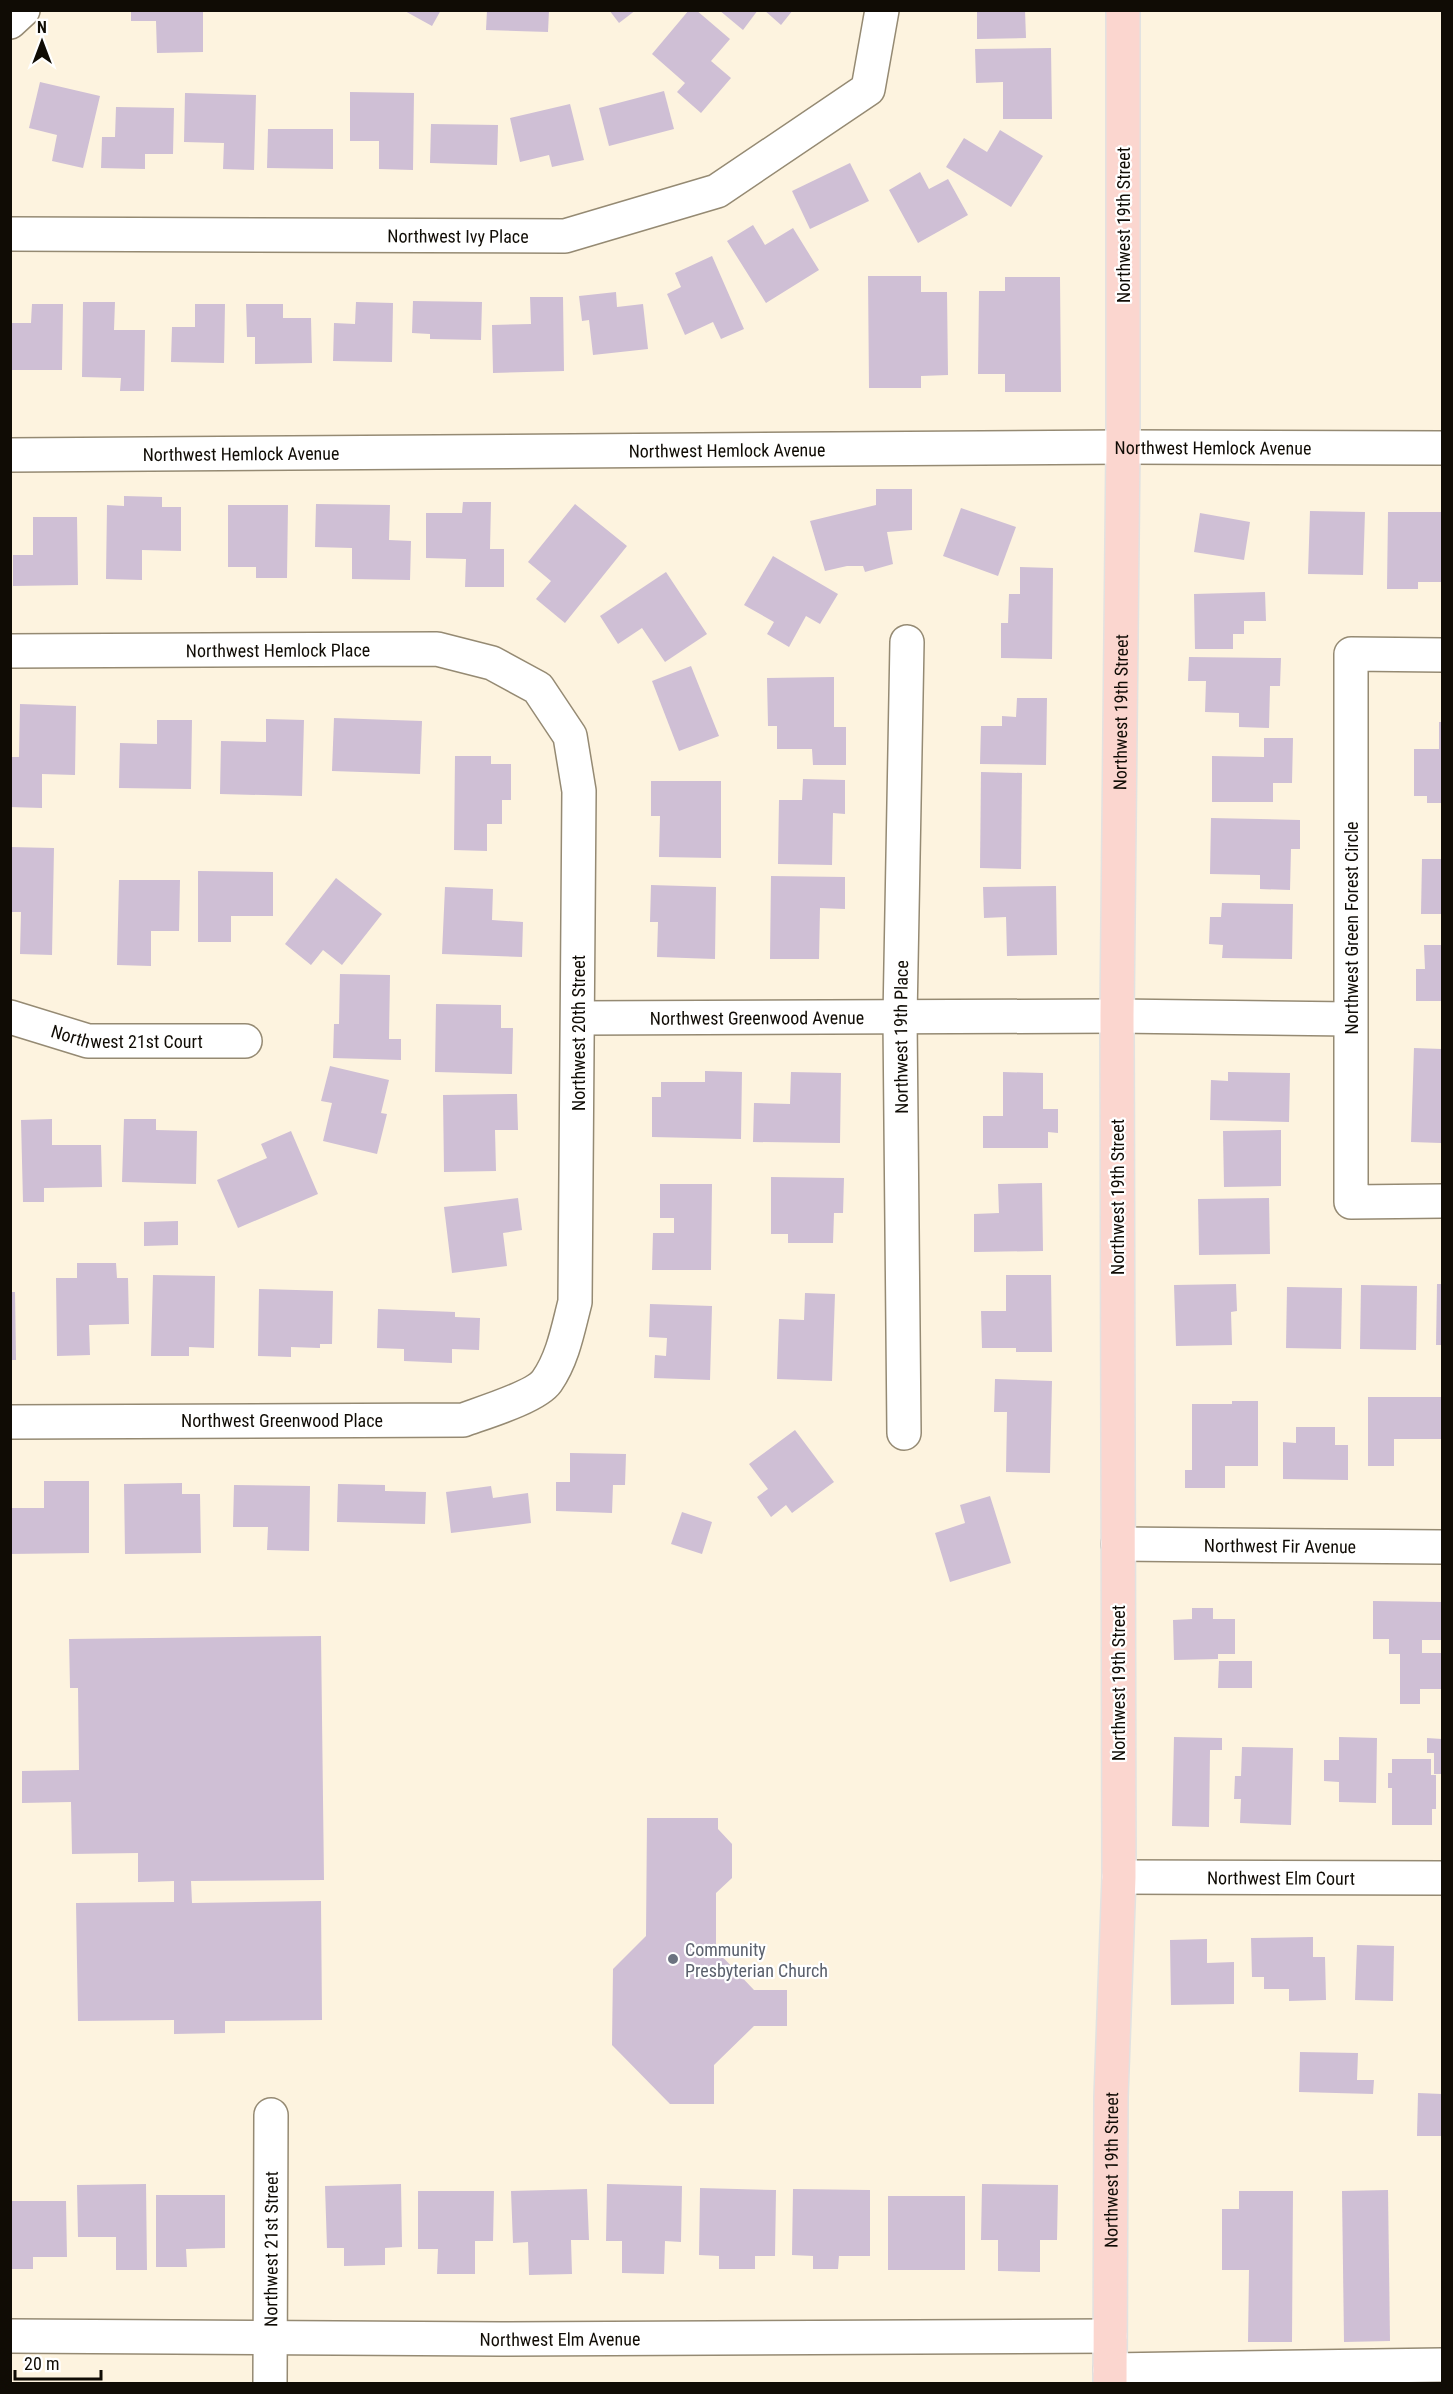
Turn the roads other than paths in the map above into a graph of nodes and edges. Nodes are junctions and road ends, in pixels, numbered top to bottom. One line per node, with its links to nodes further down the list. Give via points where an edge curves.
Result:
1 (23, 10): 4 (street)
2 (882, 10): 5 (street, Northwest Ivy Place, via 868,89 717,191 565,236)
3 (1123, 10): 6 (main road, Northwest 19th Street)
4 (10, 22)
5 (10, 234)
6 (1123, 447): 7 (street, Northwest Hemlock Avenue); 8 (street, Northwest Hemlock Avenue); 13 (main road, Northwest 19th Street)
7 (1443, 448)
8 (10, 455)
9 (907, 642): 16 (street, Northwest 19th Place)
10 (10, 651): 12 (street, Northwest Hemlock Place, via 437,649 492,663)
11 (1443, 655): 17 (street, Northwest Green Forest Circle, via 1351,654)
12 (538, 688): 15 (street, Northwest 20th Street, via 570,736 579,792)
13 (1117, 1016): 16 (street, Northwest Greenwood Avenue); 17 (street, Northwest Greenwood Avenue); 23 (main road, Northwest 19th Street)
14 (10, 1017): 18 (street, Northwest 21st Court, via 88,1041)
15 (579, 1018): 16 (street, Northwest Greenwood Avenue); 20 (street, Northwest 20th Street, via 575,1302 565,1346)
16 (900, 1018): 22 (street, Northwest 19th Place)
17 (1350, 1019): 19 (street, Northwest Green Forest Circle, via 1351,1202)
18 (245, 1041)
19 (1443, 1201)
20 (546, 1383): 21 (street, Northwest Greenwood Place, via 506,1405 463,1419)
21 (10, 1422)
22 (904, 1433)
23 (1118, 1544): 24 (street, Northwest Fir Avenue); 25 (main road, Northwest 19th Street)
24 (1443, 1546)
25 (1119, 1877): 26 (street, Northwest Elm Court); 29 (main road, Northwest 19th Street, via 1111,2097)
26 (1443, 1878)
27 (271, 2115): 30 (street, Northwest 21st Street)
28 (10, 2336): 30 (street, Northwest Elm Avenue)
29 (1110, 2336): 30 (street, Northwest Elm Avenue); 32 (main road, Northwest 19th Street)
30 (270, 2337): 33 (street, Northwest 21st Street)
31 (1443, 2365): 32 (street)
32 (1110, 2377)
33 (270, 2384)

